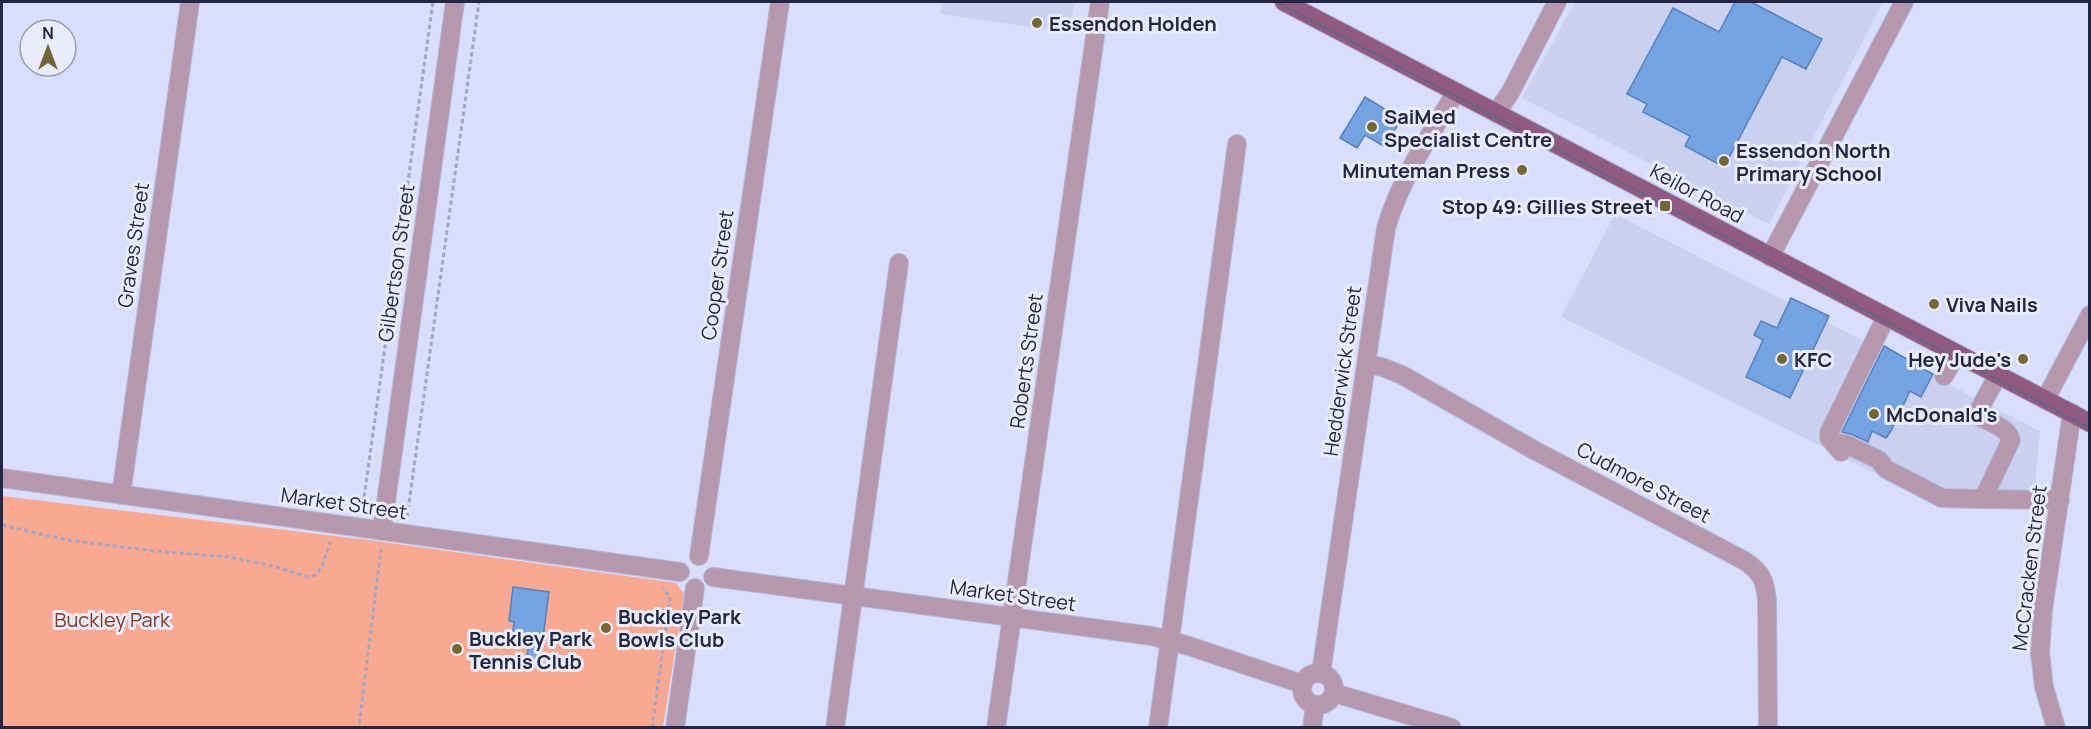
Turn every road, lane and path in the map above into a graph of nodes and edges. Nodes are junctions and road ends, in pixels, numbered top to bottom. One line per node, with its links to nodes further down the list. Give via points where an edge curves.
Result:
1 (190, 2): 23 (street, Graves Street)
2 (455, 2): 27 (street, Gilbertson Street)
3 (780, 2): 30 (street, Cooper Street)
4 (1100, 2): 36 (street, Roberts Street)
5 (1284, 2): 8 (main road, Keilor Road)
6 (1557, 2): 9 (street)
7 (1904, 2): 11 (street)
8 (1456, 92): 9 (main road, Keilor Road); 16 (street, Hedderwick Street, via 1390,214)
9 (1496, 113): 11 (main road, Keilor Road)
10 (1237, 144): 37 (street)
11 (1770, 256): 14 (main road, Keilor Road)
12 (899, 263): 35 (street)
13 (2090, 315): 19 (street)
14 (1886, 317): 15 (main road, Keilor Road); 24 (street, via 1829,438 1841,452 1875,469 1886,469 1942,498)
15 (1957, 354): 17 (main road, Keilor Road); 18 (street)
16 (1366, 364): 38 (street, Hedderwick Street); 50 (street, Cudmore Street, via 1402,375 1756,569 1767,601)
17 (1998, 375): 19 (main road, Keilor Road); 24 (street, via 1976,415 2004,429 2011,440)
18 (1944, 376)
19 (2045, 400): 20 (main road, Keilor Road)
20 (2072, 413): 21 (main road, Keilor Road); 25 (street, McCracken Street)
21 (2090, 423)
22 (2, 478): 23 (street, Market Street)
23 (122, 495): 27 (street, Market Street)
24 (1983, 499): 25 (street)
25 (2060, 500): 51 (street, McCracken Street, via 2040,652 2044,687)
26 (2, 525): 28 (path, via 67,540 230,557 308,577 322,567 330,542)
27 (381, 540): 29 (path); 31 (street, Market Street); 42 (path, via 359,727)
28 (340, 543)
29 (392, 550)
30 (699, 556): 31 (street, via 688,558); 32 (street, via 711,564)
31 (680, 572): 34 (street, via 684,582)
32 (712, 577): 34 (street, via 707,585); 35 (street, Market Street)
33 (652, 586): 43 (path, via 664,588 670,597)
34 (695, 588): 44 (street)
35 (853, 596): 36 (street, Market Street); 45 (street)
36 (1012, 618): 37 (street, Market Street); 46 (street, Roberts Street)
37 (1169, 640): 39 (street, Market Street); 47 (street)
38 (1321, 673): 39 (street, via 1308,676); 40 (street, via 1333,683)
39 (1302, 684): 41 (street, via 1304,697)
40 (1334, 693): 41 (street, via 1325,704); 49 (street)
41 (1315, 705): 48 (street)
42 (363, 728)
43 (652, 728)
44 (675, 728)
45 (834, 728)
46 (996, 728)
47 (1158, 728)
48 (1312, 728)
49 (1452, 728)
50 (1768, 728)
51 (2056, 728)

